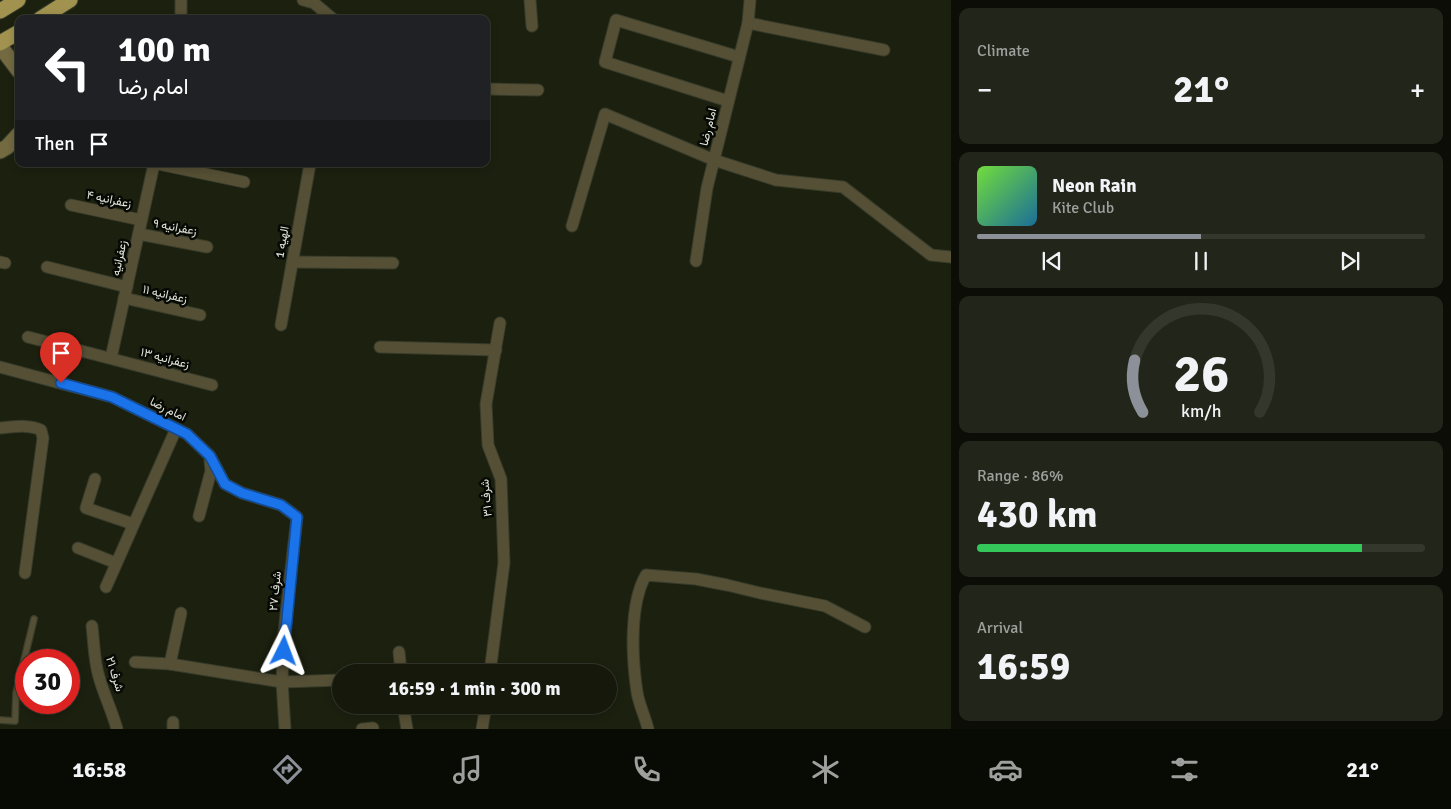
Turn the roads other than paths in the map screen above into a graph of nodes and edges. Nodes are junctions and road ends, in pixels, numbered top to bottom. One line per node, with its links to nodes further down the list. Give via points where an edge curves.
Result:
1 (18, 0): 7 (highway)
2 (70, 0): 8 (highway)
3 (181, 0): 9 (street)
4 (303, 0): 10 (street, via 314,3)
5 (530, 0): 12 (street)
6 (750, 0): 11 (street, امام رضا)
7 (0, 11)
8 (46, 15)
9 (181, 15)
10 (328, 15)
11 (748, 23): 15 (street); 16 (street, امام رضا)
12 (532, 26)
13 (15, 35): 14 (highway)
14 (0, 45): 17 (main road)
15 (884, 50)
16 (739, 57): 20 (street, امام رضا); 20 (street, via 616,20 605,62)
17 (15, 66)
18 (490, 89): 19 (street)
19 (538, 90)
20 (728, 101): 23 (street, امام رضا)
21 (15, 138): 22 (main road)
22 (0, 151)
23 (714, 160): 30 (street, via 605,114); 33 (street, via 776,180 843,188 930,255); 34 (street, امام رضا)
24 (153, 167): 29 (street, زعفرانیه)
25 (172, 167): 27 (street)
26 (309, 167): 35 (street, الهیه 1)
27 (244, 182)
28 (71, 205): 29 (street, زعفرانیه ۴)
29 (141, 220): 31 (street, زعفرانیه)
30 (572, 226)
31 (138, 234): 32 (street, زعفرانیه ۹); 38 (street, زعفرانیه)
32 (207, 247)
33 (951, 257)
34 (696, 261)
35 (292, 262): 36 (street); 41 (street, الهیه 1)
36 (393, 264)
37 (47, 267): 38 (street, زعفرانیه ۱۱)
38 (126, 293): 39 (street, زعفرانیه ۱۱); 45 (street, زعفرانیه)
39 (200, 316)
40 (500, 323): 44 (street, شرف ۳۱)
41 (281, 325)
42 (28, 337): 45 (street, زعفرانیه ۱۳)
43 (380, 347): 44 (street)
44 (496, 350): 67 (street, شرف ۳۱, via 486,404 487,437 501,480 504,563)
45 (111, 358): 47 (street, زعفرانیه ۱۳)
46 (0, 367): 49 (street, امام رضا, via 112,397)
47 (212, 385)
48 (0, 428): 57 (street, via 27,426 42,430)
49 (176, 428): 50 (street, امام رضا); 54 (street)
50 (210, 456): 52 (street, via 211,471); 53 (street, امام رضا, via 225,484 281,505)
51 (95, 479): 54 (street, via 86,508)
52 (199, 516)
53 (297, 517): 69 (street, شرف ۲۷, via 284,632)
54 (133, 524): 56 (street)
55 (78, 548): 56 (street)
56 (116, 563): 58 (street)
57 (25, 573)
58 (106, 587)
59 (182, 613): 65 (street)
60 (34, 619): 73 (lane, via 16,693)
61 (92, 626): 75 (street, شرف ۲۱, via 99,677)
62 (865, 627): 79 (street, via 824,606 712,582 646,575 635,606 634,641 637,694)
63 (399, 652): 66 (street)
64 (135, 662): 65 (street)
65 (170, 664): 69 (street)
66 (400, 664)
67 (491, 664)
68 (332, 680): 69 (street)
69 (282, 682): 76 (street, شرف ۲۷)
70 (406, 714): 77 (street)
71 (484, 714): 78 (street)
72 (0, 720): 73 (lane)
73 (15, 721): 74 (lane)
74 (14, 729)
75 (117, 729)
76 (285, 729)
77 (408, 729)
78 (482, 729)
79 (648, 729)

